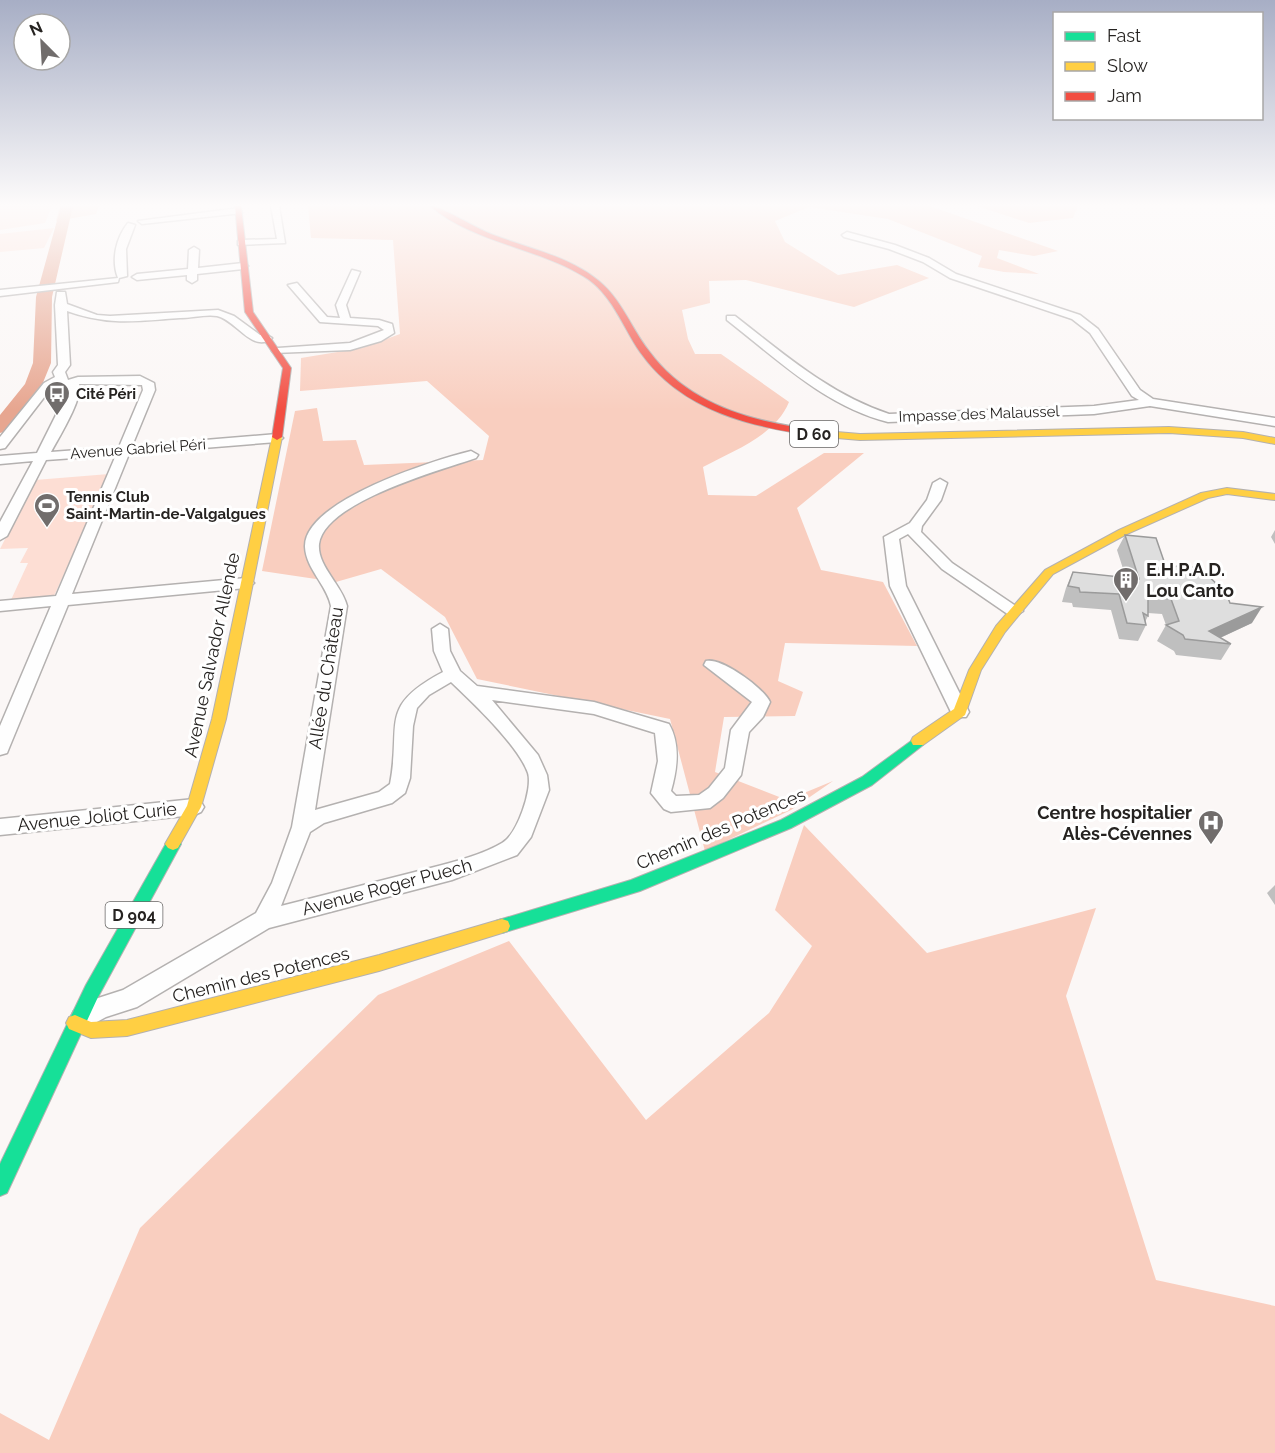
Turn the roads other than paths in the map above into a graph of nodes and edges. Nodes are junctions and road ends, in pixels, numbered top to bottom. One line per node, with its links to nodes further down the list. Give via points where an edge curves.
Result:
1 (119, 274): 8 (street)
2 (203, 274): 7 (street)
3 (244, 274): 15 (main road, Avenue Salvador Allende / D 904, via 249,312)
4 (354, 274): 14 (street, via 341,305)
5 (584, 274): 21 (main road, D 60, via 611,296 652,364 675,386 707,405 737,416 813,434 860,437 1169,429)
6 (949, 274): 18 (street, via 1076,317 1094,331 1137,393)
7 (192, 276): 8 (street, via 137,278 125,283)
8 (119, 278): 10 (street)
9 (293, 285): 14 (street, via 324,320)
10 (59, 286): 11 (street); 12 (street)
11 (0, 293)
12 (60, 305): 15 (street, via 110,319 218,313 258,339); 17 (street, via 64,365 59,372)
13 (731, 318): 18 (street, Impasse des Malaussel, via 812,381 862,411 888,418 1094,410)
14 (346, 321): 16 (street, via 379,323 390,331 357,346)
15 (267, 338): 16 (main road, Avenue Salvador Allende / D 904)
16 (278, 351): 20 (main road, Avenue Salvador Allende / D 904, via 287,368)
17 (70, 383): 22 (street, via 43,393); 23 (street, via 148,383 149,390); 25 (street)
18 (1150, 402): 19 (street, Impasse des Malaussel)
19 (1275, 422)
20 (277, 438): 23 (street, Avenue Gabriel Péri); 31 (main road, Avenue Salvador Allende / D 904)
21 (1275, 441)
22 (0, 445)
23 (126, 450): 25 (street, Avenue Gabriel Péri); 32 (street)
24 (471, 455): 43 (street, Allée du Château, via 364,496 335,513 316,532 312,542 317,567 338,594 339,606)
25 (41, 456): 26 (street, Avenue Gabriel Péri); 30 (street)
26 (0, 460)
27 (940, 483): 29 (street, via 934,501)
28 (1275, 497): 34 (main road, via 1227,490 1183,503 1049,572)
29 (915, 526): 34 (street, via 914,532 921,542 942,561); 39 (street, via 891,537 898,586)
30 (0, 536)
31 (246, 583): 32 (street); 41 (main road, Avenue Salvador Allende / D 904, via 219,718)
32 (61, 601): 33 (street); 40 (street)
33 (0, 606)
34 (1015, 611): 39 (main road, via 975,670)
35 (440, 629): 37 (street, via 442,651)
36 (712, 665): 38 (street, via 758,694 761,702 740,730 734,770 703,803 671,804 661,793 668,770 663,729 639,718)
37 (453, 674): 38 (street, Avenue Roger Puech); 43 (street, via 420,691 411,701 404,723 400,785 395,792 312,819)
38 (473, 692): 44 (street, Avenue Roger Puech, via 531,760 538,775 539,790 521,837 510,849 452,871)
39 (960, 711): 45 (main road, Chemin des Potences, via 867,781 771,831 634,886 379,963 127,1028 91,1030)
40 (0, 748)
41 (194, 807): 42 (street, Avenue Joliot Curie); 45 (main road, Avenue Salvador Allende / D 904)
42 (0, 827)
43 (302, 827): 44 (street)
44 (264, 920): 45 (street, Avenue Roger Puech, via 129,999 100,1008)
45 (75, 1023): 46 (main road, D 904)
46 (0, 1186)

